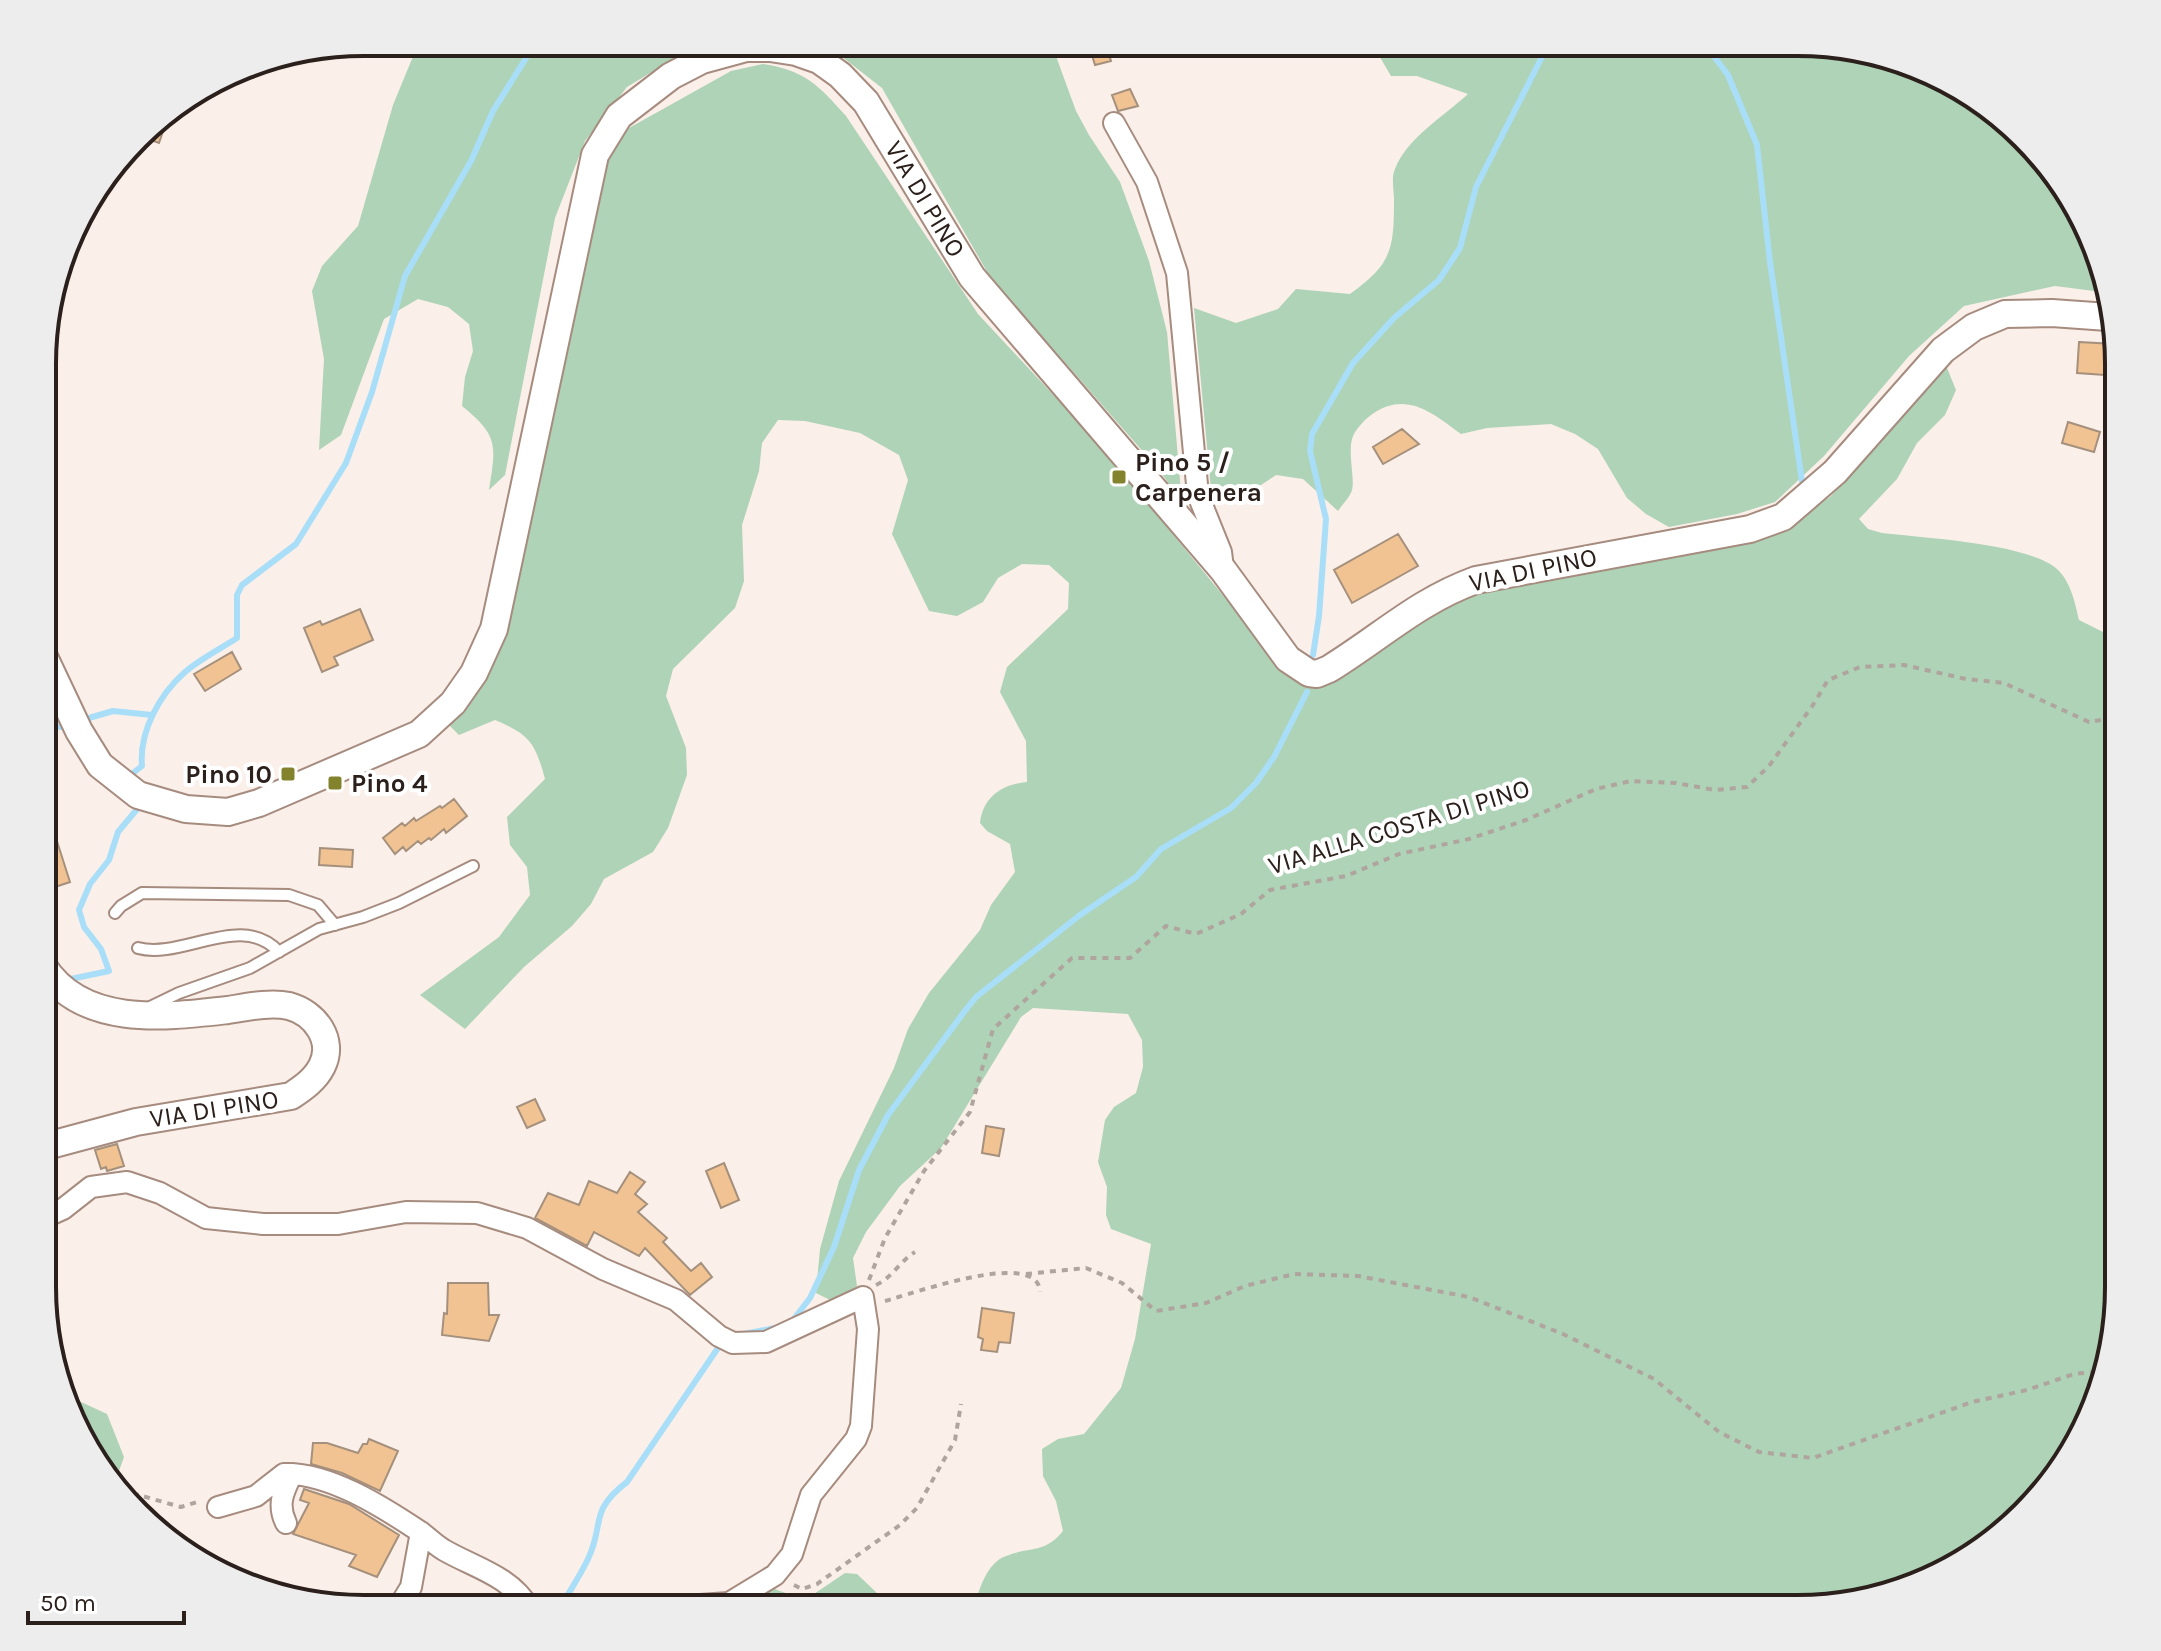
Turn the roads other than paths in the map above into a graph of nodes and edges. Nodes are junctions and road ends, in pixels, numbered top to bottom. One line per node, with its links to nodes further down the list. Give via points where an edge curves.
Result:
1 (717, 56): 6 (street, VIA DI PINO, via 643,95 619,116 595,155 494,629 453,703 419,734 228,812 186,809 138,795 100,765)
2 (808, 56): 5 (street, VIA DI PINO, via 840,75 866,102 972,277)
3 (1114, 123): 5 (street, via 1147,182 1177,273 1198,495)
4 (2101, 316): 5 (street, VIA DI PINO, via 2005,314 1974,327 1943,350 1835,472 1783,517 1750,529 1476,580 1444,591 1317,674 1288,659)
5 (1223, 570)
6 (56, 682)
7 (473, 866): 9 (lane, via 399,903)
8 (115, 913): 9 (lane, via 142,893 289,895 318,905)
9 (335, 925): 11 (lane)
10 (138, 948): 11 (lane, via 153,952 248,935 261,937)
11 (279, 952): 13 (lane, via 148,1006)
12 (56, 984): 13 (street, VIA DI PINO, via 98,1009)
13 (142, 1016): 14 (street, VIA DI PINO, via 288,1006 311,1015 327,1049 310,1083 291,1096 136,1122)
14 (56, 1144)
15 (56, 1212): 22 (street, via 91,1187 127,1182 206,1218 263,1224 338,1224 406,1212 477,1213 527,1228 676,1300 733,1343 766,1342 863,1297 868,1329 856,1439 811,1495 792,1554 775,1575)
16 (292, 1474): 17 (street, via 284,1474 256,1496); 18 (street, via 280,1502); 19 (street, via 367,1498)
17 (218, 1507)
18 (286, 1523)
19 (421, 1532): 20 (street); 21 (street, via 441,1549 504,1580)
20 (406, 1595)
21 (517, 1595)
22 (742, 1595)

